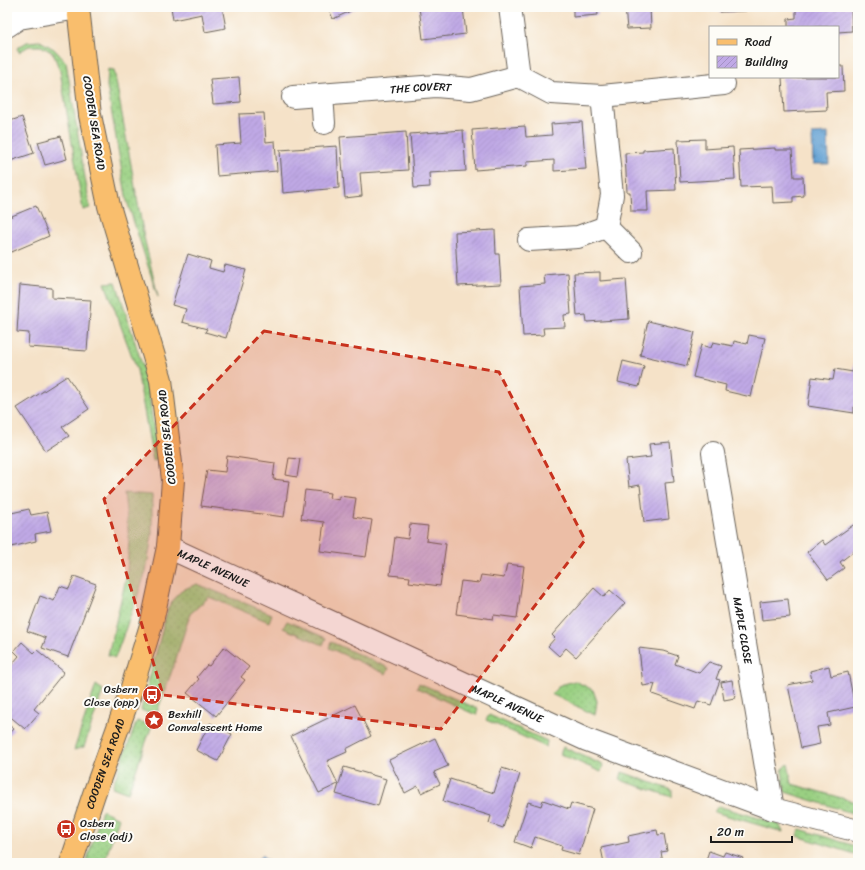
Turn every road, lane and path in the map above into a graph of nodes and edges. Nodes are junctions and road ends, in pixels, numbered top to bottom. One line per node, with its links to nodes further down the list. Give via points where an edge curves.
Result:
1 (510, 7): 4 (street)
2 (78, 8): 3 (street, via 19,18); 14 (main road, COODEN SEA ROAD, via 90,115 109,206 161,380 173,480)
3 (7, 26)
4 (518, 76): 6 (street, THE COVERT, via 471,89 436,86); 7 (street, via 551,93)
5 (724, 84): 7 (street)
6 (322, 95): 8 (street, THE COVERT); 9 (street)
7 (602, 96): 10 (street, via 612,195)
8 (293, 97)
9 (324, 123)
10 (606, 227): 11 (street, via 578,237); 12 (street)
11 (528, 240)
12 (631, 252)
13 (713, 453): 15 (street, MAPLE CLOSE)
14 (168, 547): 15 (street, MAPLE AVENUE, via 587,740); 17 (main road, COODEN SEA ROAD, via 152,622 129,697)
15 (773, 809): 16 (street, MAPLE AVENUE)
16 (858, 831)
17 (71, 863)

